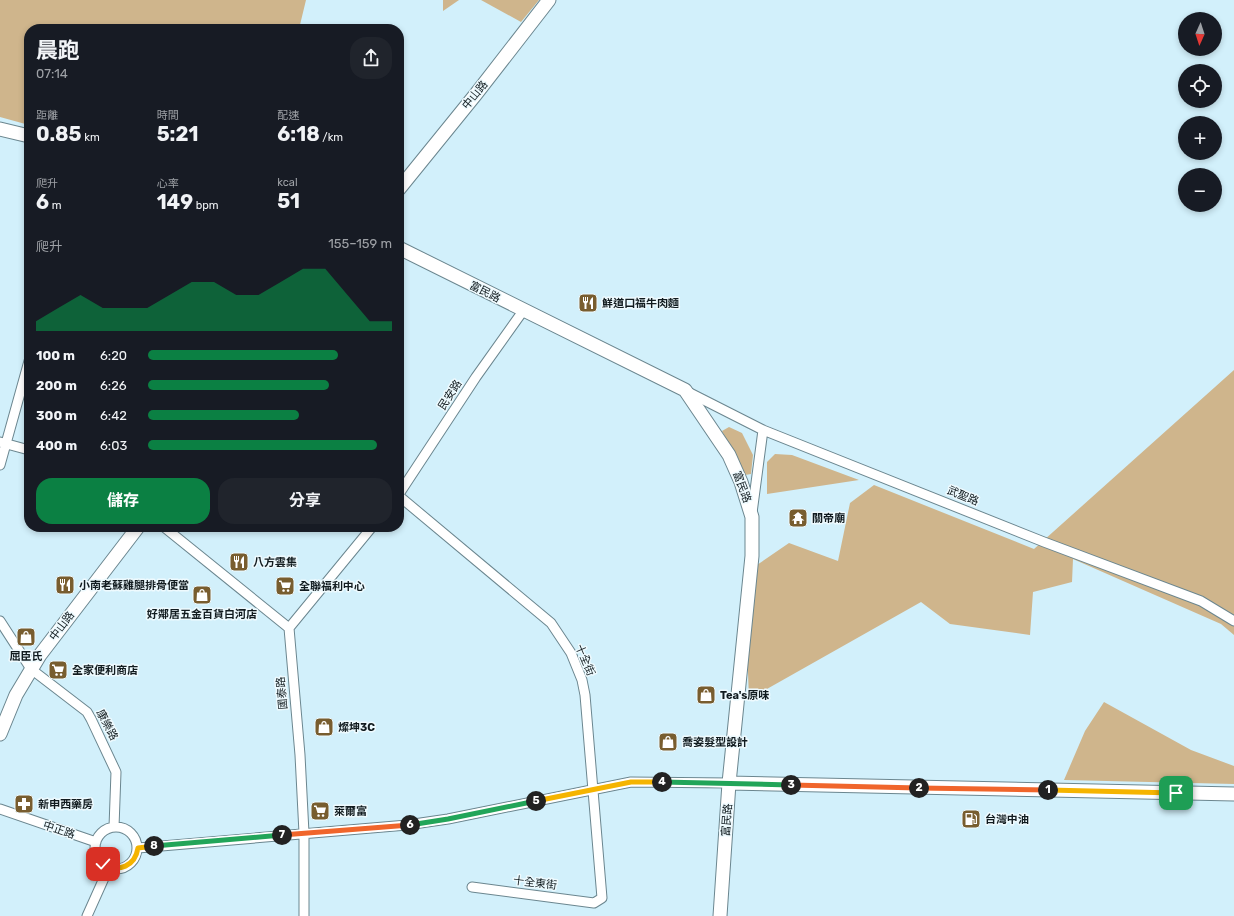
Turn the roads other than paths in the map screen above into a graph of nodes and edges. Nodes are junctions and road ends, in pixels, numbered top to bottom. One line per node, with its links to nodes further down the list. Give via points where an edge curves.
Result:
1 (549, 0): 4 (main road, 中山路)
2 (0, 129): 3 (main road)
3 (24, 135)
4 (404, 183)
5 (404, 251): 6 (main road, 富民路)
6 (523, 312): 8 (main road, 富民路); 13 (street, 民安路, via 476,376)
7 (24, 377): 10 (street)
8 (684, 390): 9 (street, 武聖路); 15 (main road, 富民路, via 729,455)
9 (764, 430): 15 (street); 20 (street, 武聖路, via 1044,542 1201,601)
10 (3, 442): 11 (street); 12 (street)
11 (24, 448)
12 (0, 465)
13 (404, 487)
14 (404, 499): 25 (street, 十全街, via 551,623 564,641 582,680 585,695)
15 (752, 517): 24 (main road, 富民路, via 752,556)
16 (134, 532): 22 (main road, 中山路)
17 (170, 532): 21 (street)
18 (368, 532): 21 (street)
19 (0, 621): 22 (street, 康樂路)
20 (1234, 621)
21 (289, 628): 29 (street, 國泰路)
22 (31, 669): 23 (main road, 中山路, via 16,695); 28 (street, 康樂路, via 86,712 91,719 116,772)
23 (0, 734)
24 (729, 783): 25 (street, via 631,782); 26 (main road); 37 (main road, 富民路)
25 (593, 789): 29 (street, via 429,822); 34 (street, 十全街, via 602,898)
26 (1234, 794)
27 (0, 809): 30 (street, 中正路)
28 (114, 827): 30 (street, via 102,832); 31 (street, via 125,828 130,832)
29 (304, 833): 31 (street); 36 (street, 國泰路)
30 (96, 842): 32 (street, via 99,860)
31 (138, 848): 32 (street, via 135,858 127,866)
32 (109, 867): 35 (street)
33 (472, 887): 34 (street, 十全東街)
34 (594, 903)
35 (87, 916)
36 (304, 916)
37 (720, 916)

